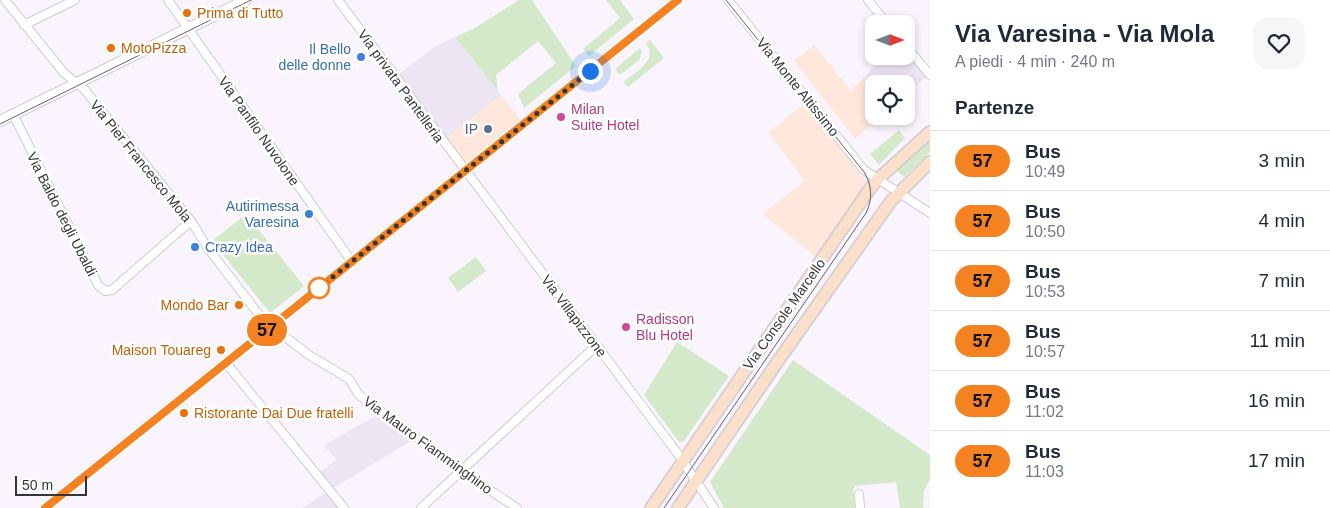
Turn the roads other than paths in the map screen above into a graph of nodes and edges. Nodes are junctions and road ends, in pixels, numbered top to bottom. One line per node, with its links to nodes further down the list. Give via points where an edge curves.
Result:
1 (5, 0): 10 (street, Via Pier Francesco Mola)
2 (75, 0): 10 (street)
3 (168, 0): 11 (street, Via Panfilo Nuvolone)
4 (246, 0): 11 (street)
5 (338, 0): 19 (street, Via privata Pantelleria)
6 (678, 0): 19 (street)
7 (728, 0): 20 (street, Via Monte Altissimo)
8 (868, 0): 9 (street)
9 (880, 15)
10 (24, 26): 14 (street, Via Pier Francesco Mola, via 64,73)
11 (187, 29): 14 (street); 24 (street, Via Panfilo Nuvolone)
12 (915, 57): 13 (street)
13 (930, 75)
14 (78, 83): 15 (street); 23 (street, Via Pier Francesco Mola)
15 (13, 114): 16 (street); 23 (street, Via Baldo degli Ubaldi, via 98,285 105,291 112,290)
16 (0, 121)
17 (930, 132): 20 (main road, Via Console Marcello)
18 (930, 162): 21 (main road, Via Console Marcello)
19 (465, 171): 24 (street); 26 (street, Via Villapizzone)
20 (873, 177): 21 (street, Via Monte Altissimo); 28 (main road, Via Console Marcello)
21 (897, 193): 22 (street, Via Monte Altissimo); 30 (main road, Via Console Marcello)
22 (930, 213)
23 (191, 221): 25 (street, Via Pier Francesco Mola, via 207,247)
24 (352, 262): 25 (street)
25 (271, 327): 27 (street); 29 (street, Via Mauro Fiamminghino, via 349,379 359,395)
26 (596, 346): 28 (street, Via Villapizzone); 29 (street)
27 (226, 363): 32 (street); 33 (street)
28 (682, 461): 30 (street, Via Villapizzone); 36 (main road, Via Console Marcello)
29 (461, 471): 34 (street); 35 (street, Via Mauro Fiamminghino)
30 (697, 481): 37 (main road, Via Console Marcello); 38 (street)
31 (858, 494): 39 (street)
32 (45, 508)
33 (344, 508)
34 (421, 508)
35 (517, 508)
36 (651, 508)
37 (678, 508)
38 (714, 508)
39 (860, 508)

